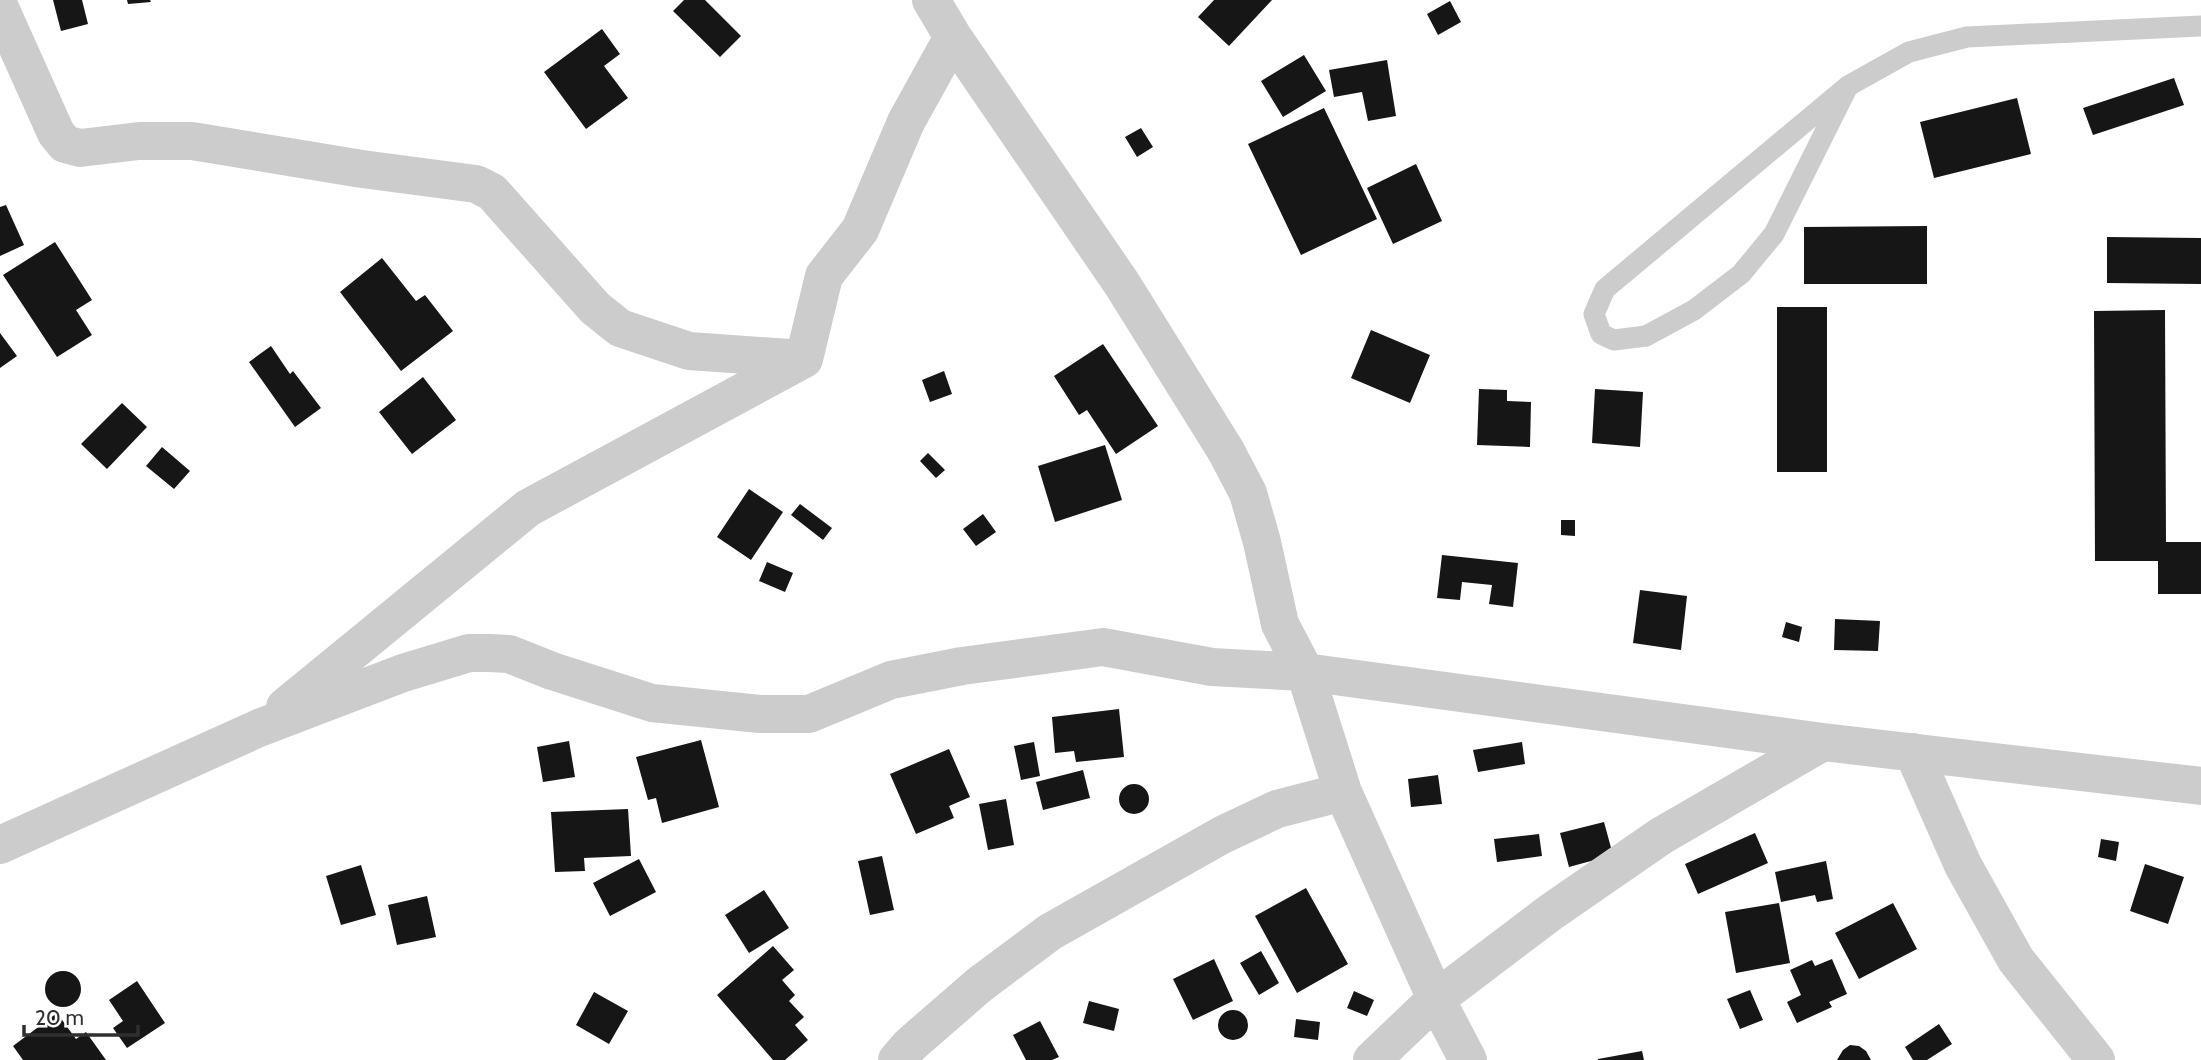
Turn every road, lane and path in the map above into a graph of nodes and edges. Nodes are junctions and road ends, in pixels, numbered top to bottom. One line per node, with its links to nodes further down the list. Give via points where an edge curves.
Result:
1 (931, 0): 4 (street)
2 (0, 8): 6 (street, via 65,145 192,141 476,184 492,192 595,308 620,328 689,351)
3 (2201, 26): 5 (lane, via 1967,37 1909,52)
4 (953, 37): 6 (street, via 906,122 860,230 824,276); 7 (street, via 1122,284 1226,451 1248,493 1280,625)
5 (1848, 86): 5 (lane, via 1605,289 1594,314 1601,334 1614,340 1646,336 1694,310 1741,274 1774,234)
6 (804, 359): 8 (street, via 528,508)
7 (1305, 671): 8 (street, via 1212,667 1103,647 891,680 810,714 760,714 652,703 509,654 470,653 403,673); 9 (street); 12 (street)
8 (259, 728): 13 (street)
9 (1823, 742): 10 (street); 14 (street, via 1661,835)
10 (1913, 752): 11 (street); 18 (street, via 1963,865 2016,960)
11 (2201, 786)
12 (1343, 792): 14 (street); 15 (street, via 1277,809 1050,932 979,985)
13 (0, 845)
14 (1436, 999): 16 (street); 17 (street)
15 (897, 1060)
16 (1371, 1060)
17 (1468, 1060)
18 (2096, 1060)

